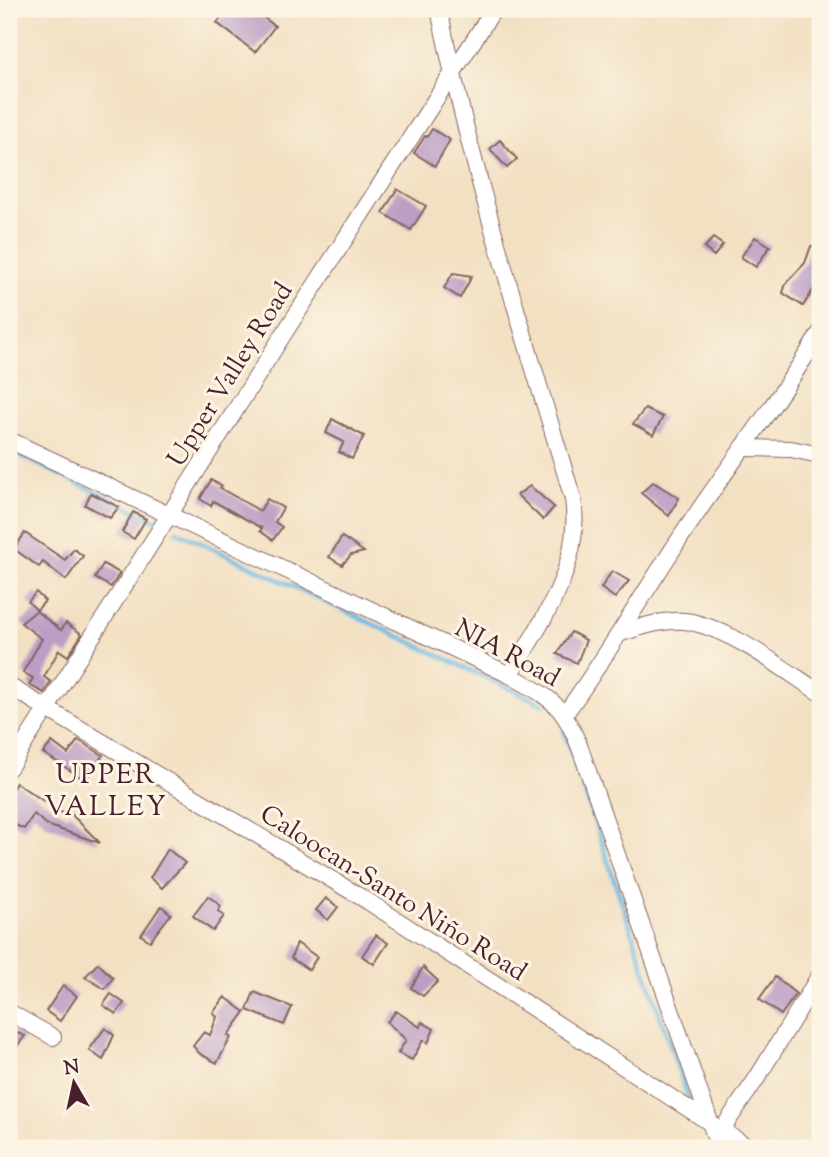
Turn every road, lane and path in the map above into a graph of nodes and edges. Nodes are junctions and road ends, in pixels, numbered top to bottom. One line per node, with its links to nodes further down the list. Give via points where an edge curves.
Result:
1 (439, 9): 3 (street)
2 (494, 9): 3 (street, Upper Valley Road)
3 (452, 73): 8 (street, Upper Valley Road); 10 (street, via 575,513 573,549 563,580)
4 (820, 333): 6 (street)
5 (9, 440): 8 (street, NIA Road)
6 (744, 448): 7 (street); 9 (street, via 673,548)
7 (820, 455)
8 (169, 515): 10 (street, NIA Road); 13 (street, Upper Valley Road)
9 (621, 633): 12 (street, via 664,622 708,627); 14 (street)
10 (510, 675): 14 (street, NIA Road)
11 (9, 686): 13 (street, Caloocan-Santo Niño Road)
12 (820, 693)
13 (45, 707): 15 (street, Upper Valley Road); 19 (street, Caloocan-Santo Niño Road, via 369,902)
14 (565, 714): 19 (street, NIA Road)
15 (9, 768)
16 (820, 975): 19 (street, via 757,1078)
17 (9, 1013): 18 (street)
18 (52, 1037)
19 (716, 1127): 20 (street, NIA Road); 21 (street, Caloocan-Santo Niño Road)
20 (719, 1148)
21 (749, 1148)

